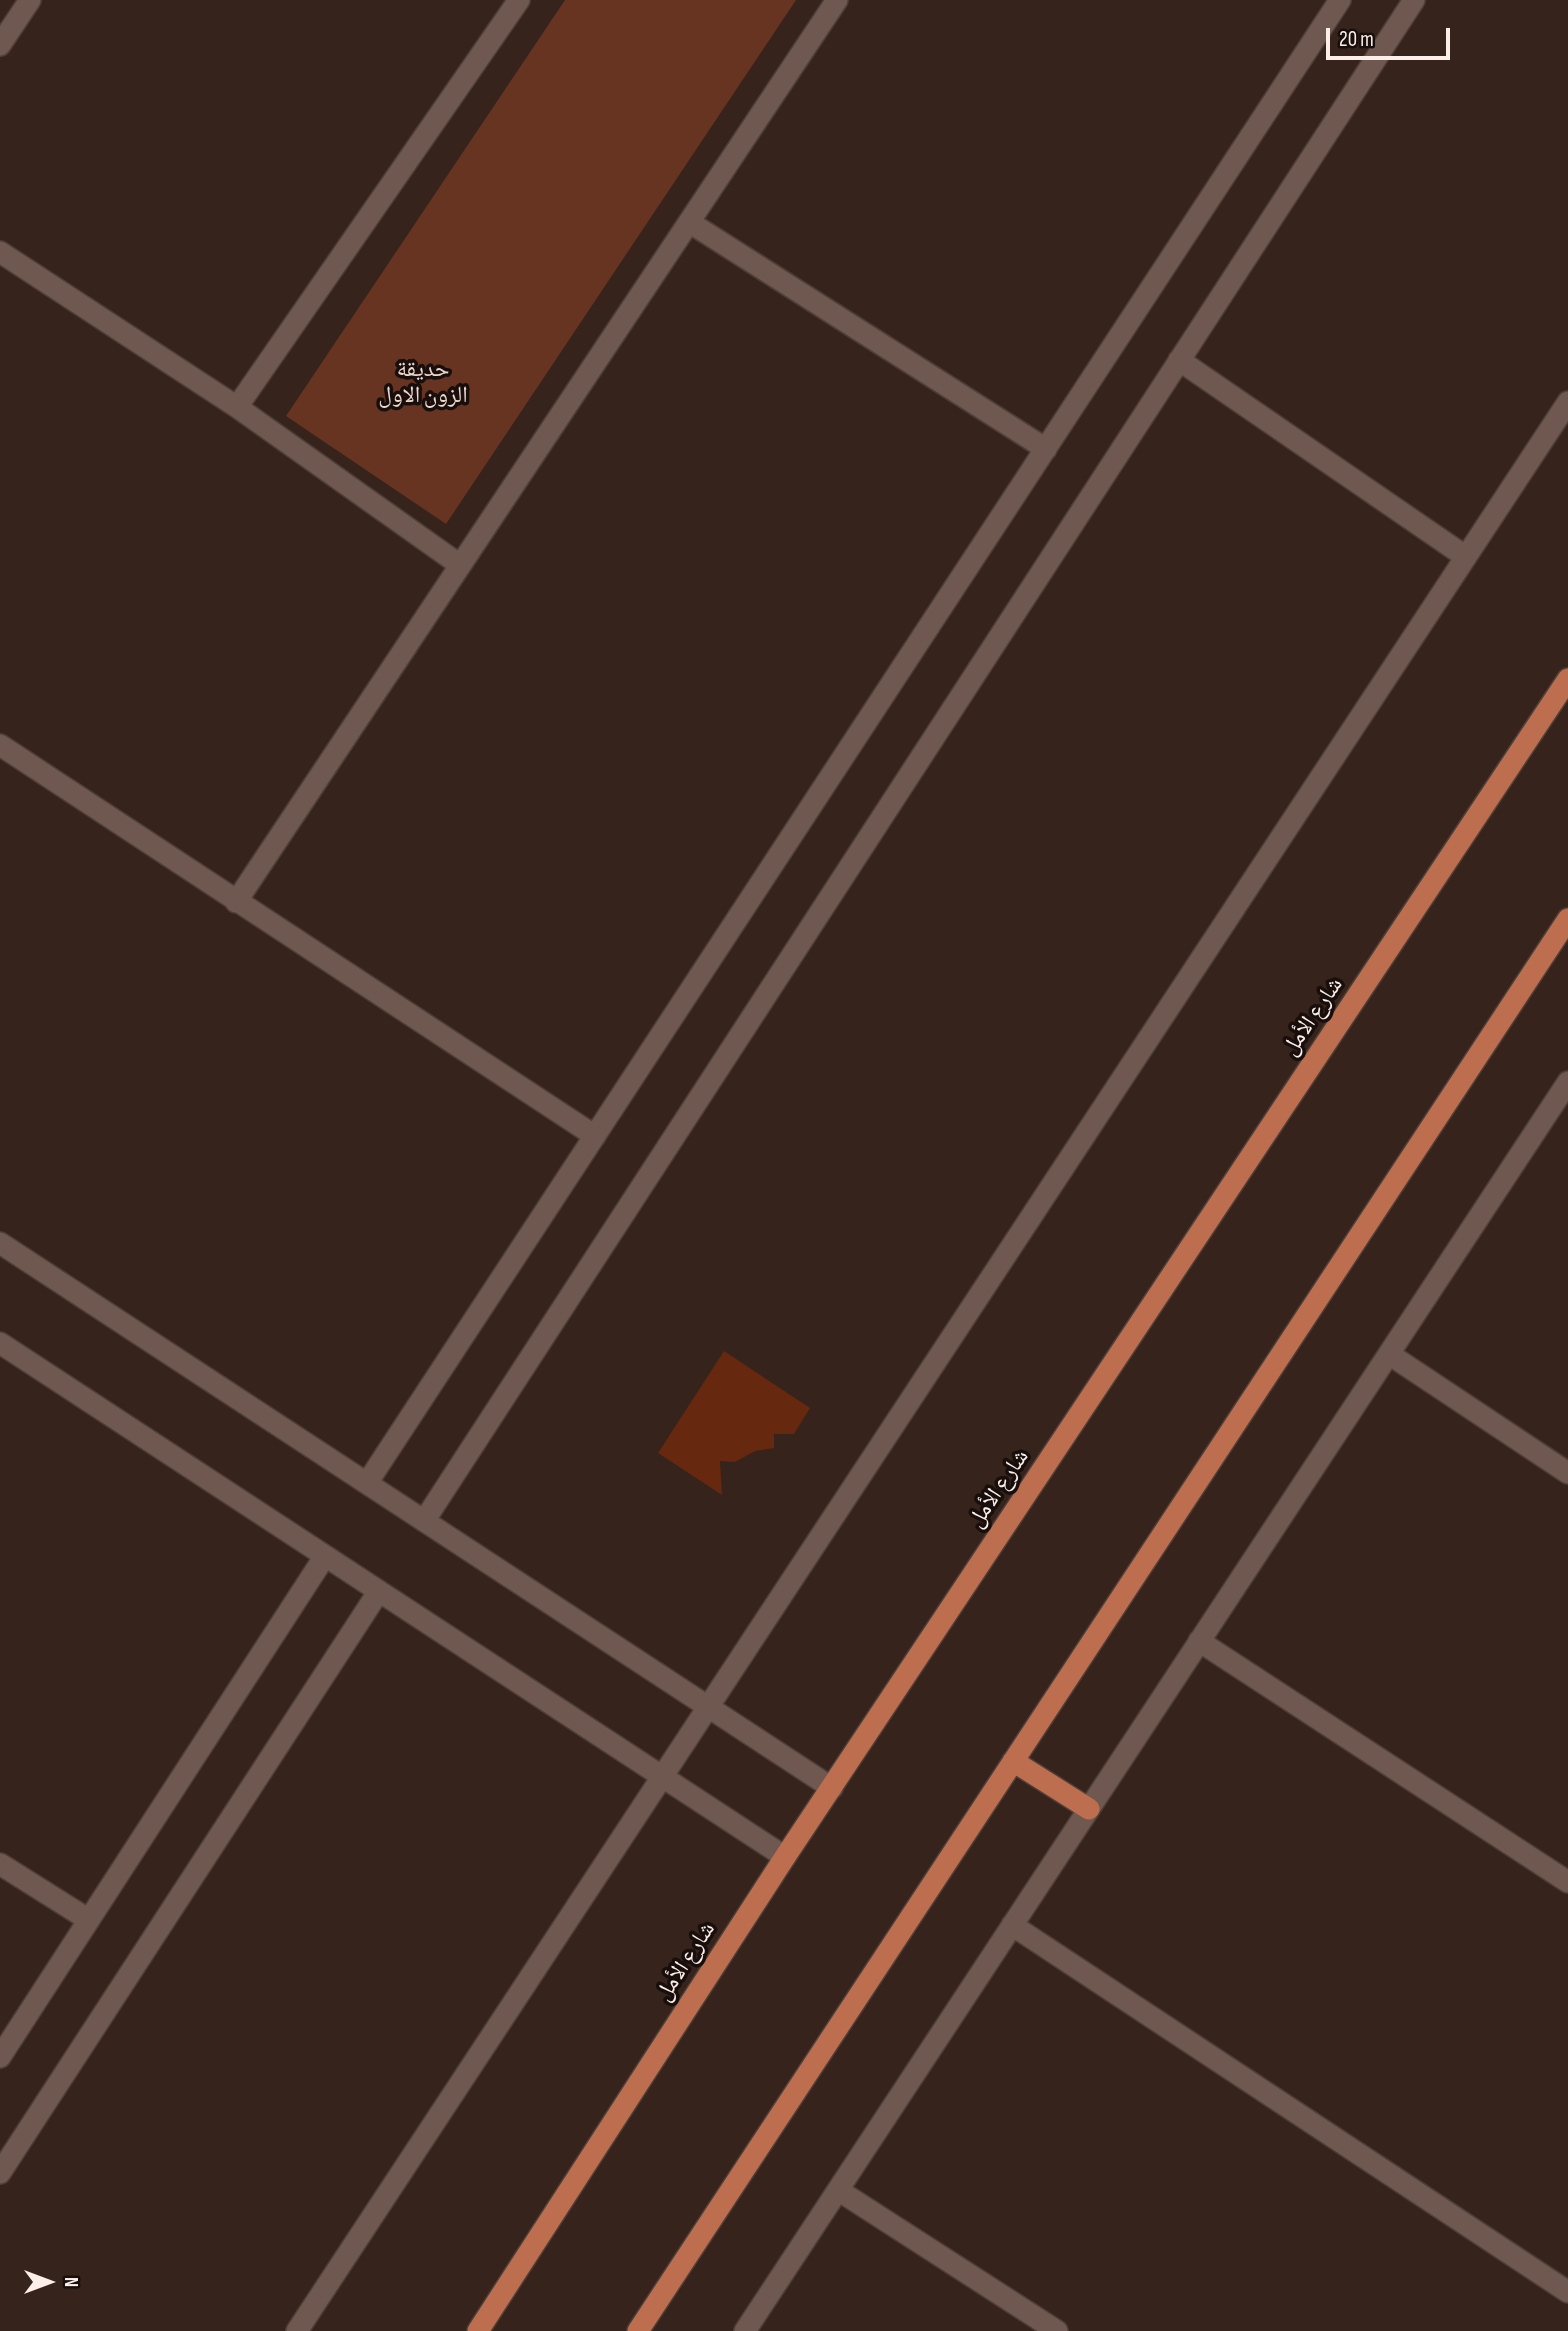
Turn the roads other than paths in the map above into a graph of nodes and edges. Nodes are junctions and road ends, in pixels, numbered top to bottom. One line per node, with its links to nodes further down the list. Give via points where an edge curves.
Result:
1 (30, 0): 6 (street)
2 (519, 0): 11 (street)
3 (837, 0): 7 (street)
4 (1340, 0): 12 (street)
5 (1414, 0): 9 (street)
6 (0, 45)
7 (689, 222): 12 (street); 14 (street)
8 (0, 252): 11 (street)
9 (1179, 360): 13 (street); 26 (street)
10 (1568, 402): 13 (street)
11 (237, 407): 14 (street)
12 (1046, 449): 20 (street)
13 (1466, 557): 30 (street)
14 (460, 565): 17 (street)
15 (1568, 679): 33 (main road, شارع الأمل)
16 (0, 745): 17 (street)
17 (236, 902): 20 (street)
18 (1568, 919): 31 (main road)
19 (1565, 1092): 23 (street)
20 (595, 1136): 25 (street)
21 (0, 1243): 25 (street)
22 (0, 1343): 27 (street)
23 (1389, 1354): 24 (street); 29 (street)
24 (1568, 1473)
25 (367, 1483): 26 (street)
26 (424, 1521): 30 (street)
27 (325, 1556): 28 (street); 38 (street)
28 (379, 1591): 32 (street); 41 (street)
29 (1199, 1641): 34 (street); 37 (street)
30 (708, 1707): 32 (street); 33 (street)
31 (1013, 1761): 34 (main road); 46 (main road)
32 (662, 1777): 35 (street); 44 (street)
33 (832, 1788): 35 (main road, شارع الأمل)
34 (1089, 1809): 39 (street)
35 (785, 1857): 45 (main road, شارع الأمل)
36 (0, 1864): 38 (street)
37 (1568, 1882)
38 (89, 1920): 40 (street)
39 (1012, 1925): 42 (street); 43 (street)
40 (0, 2057)
41 (0, 2173)
42 (838, 2190): 47 (street); 48 (street)
43 (1568, 2292)
44 (297, 2331)
45 (478, 2331)
46 (638, 2331)
47 (745, 2331)
48 (1057, 2331)

